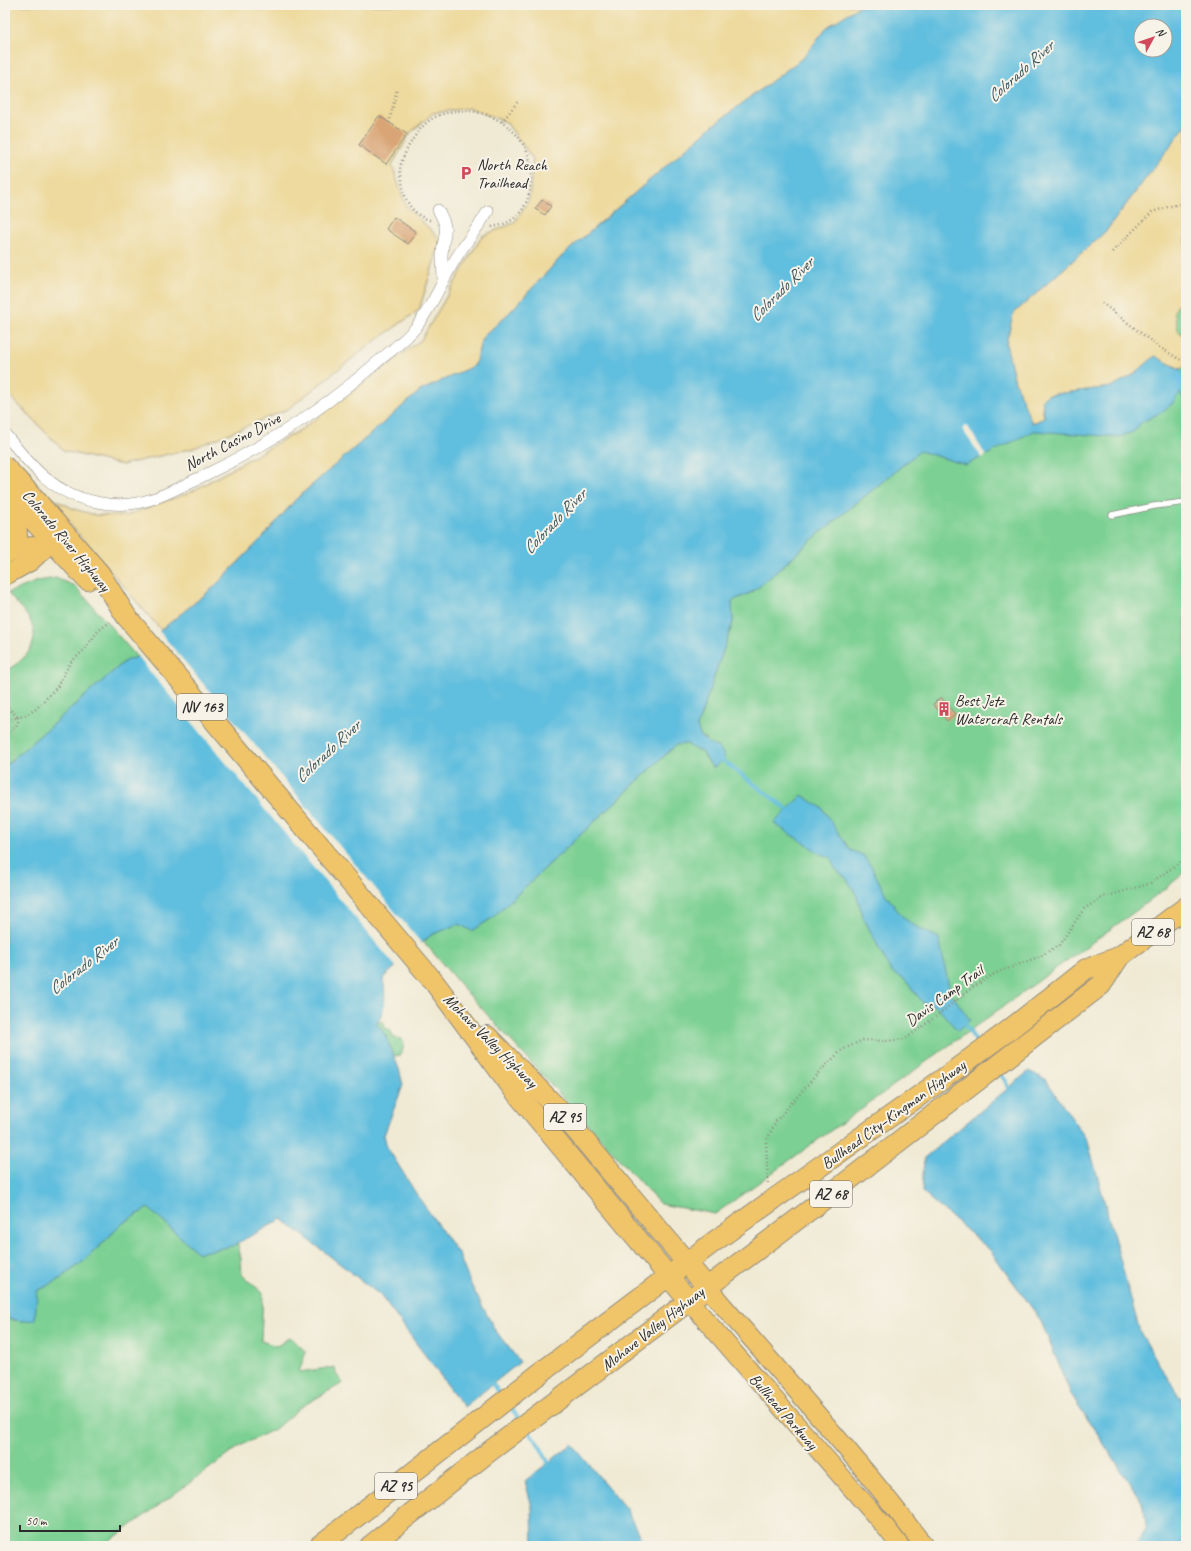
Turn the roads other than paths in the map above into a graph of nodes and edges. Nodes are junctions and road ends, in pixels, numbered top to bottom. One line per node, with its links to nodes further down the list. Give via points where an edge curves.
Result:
1 (438, 210): 3 (street, North Casino Drive, via 447,232 442,254)
2 (488, 211): 3 (street, North Casino Drive)
3 (443, 281): 4 (street, North Casino Drive, via 433,302 416,326 353,384 298,423 239,458 151,500 110,504 71,494 58,488 37,471)
4 (5, 434)
5 (5, 467): 10 (highway, Colorado River Highway / NV 163)
6 (5, 489): 10 (highway, Colorado River Highway / NV 163)
7 (5, 493): 11 (highway, via 16,521)
8 (1186, 502): 9 (lane)
9 (1112, 515)
10 (59, 538): 11 (main road); 12 (main road, via 30,562); 13 (highway, Colorado River Highway / NV 163, via 100,574 118,619)
11 (11, 552)
12 (5, 576)
13 (279, 798): 16 (highway, Mohave Valley Highway / AZ 95)
14 (1186, 907): 15 (highway, Bullhead City–Kingman Highway / AZ 68)
15 (1119, 957): 17 (highway, Bullhead City–Kingman Highway / AZ 68, via 1086,969 940,1081); 19 (highway, Bullhead City–Kingman Highway / AZ 68, via 1101,985)
16 (434, 982): 17 (highway, Mohave Valley Highway / AZ 95, via 558,1109); 18 (highway, Mohave Valley Highway / AZ 95, via 514,1090)
17 (686, 1263): 18 (highway, Bullhead City–Kingman Highway / AZ 68); 19 (highway, Mohave Valley Highway / AZ 95)
18 (668, 1276): 20 (highway, Bullhead Parkway); 21 (highway, Mohave Valley Highway / AZ 95)
19 (707, 1287): 20 (highway, Mohave Valley Highway / AZ 95); 24 (main road, Bullhead Parkway, via 818,1415)
20 (689, 1301): 22 (highway, Mohave Valley Highway / AZ 95, via 490,1451); 23 (main road, Bullhead Parkway)
21 (318, 1546)
22 (370, 1546)
23 (900, 1546)
24 (924, 1546)

